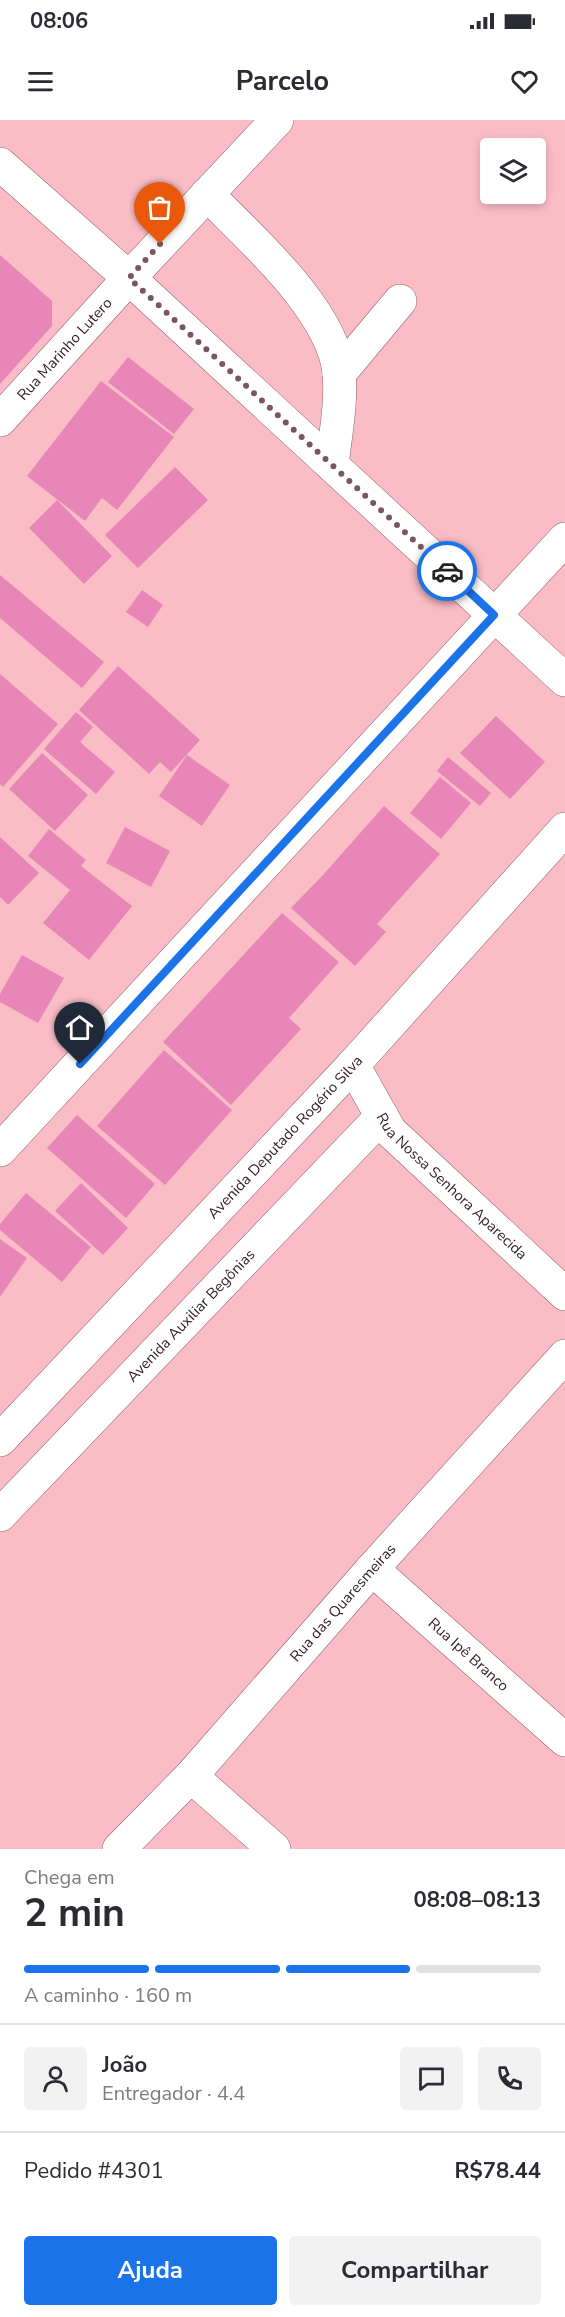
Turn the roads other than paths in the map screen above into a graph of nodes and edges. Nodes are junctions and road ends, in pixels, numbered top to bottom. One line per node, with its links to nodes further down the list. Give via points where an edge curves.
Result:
1 (276, 120): 3 (street, Rua Marinho Lutero)
2 (0, 164): 4 (street)
3 (207, 194): 4 (street, Rua Marinho Lutero); 6 (street, via 292,282 331,340)
4 (129, 278): 7 (street, Rua Marinho Lutero); 8 (street)
5 (400, 301): 6 (street)
6 (339, 374): 8 (street)
7 (0, 420)
8 (332, 465): 10 (street)
9 (565, 539): 10 (street)
10 (494, 615): 11 (street); 15 (street)
11 (565, 680)
12 (565, 829): 13 (street, Avenida Deputado Rogério Silva)
13 (353, 1065): 14 (street, Rua Nossa Senhora Aparecida); 18 (street, Avenida Deputado Rogério Silva)
14 (382, 1116): 16 (street, Rua Nossa Senhora Aparecida, via 390,1131); 19 (street, Avenida Auxiliar Begônias)
15 (0, 1150)
16 (565, 1294)
17 (565, 1356): 20 (street, Rua das Quaresmeiras)
18 (0, 1440)
19 (2, 1508)
20 (372, 1569): 21 (street, Rua Ipê Branco); 22 (street, Rua das Quaresmeiras)
21 (565, 1740)
22 (191, 1776): 23 (street, Rua das Quaresmeiras); 24 (street)
23 (119, 1849)
24 (274, 1849)

